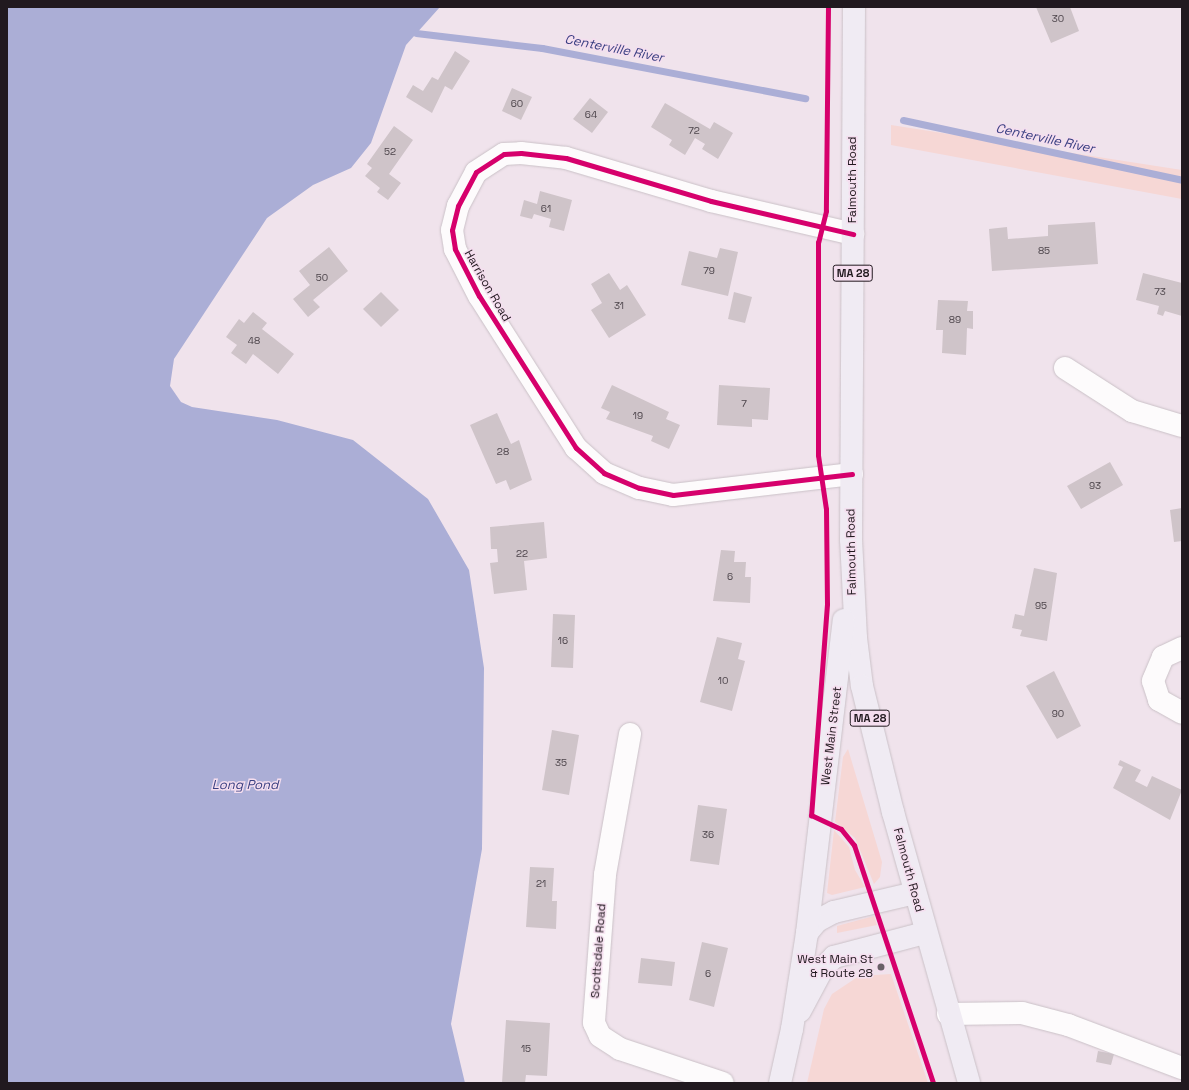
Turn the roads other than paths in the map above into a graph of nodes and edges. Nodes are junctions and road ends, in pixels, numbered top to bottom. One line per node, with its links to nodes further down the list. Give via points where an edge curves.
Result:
1 (854, 7): 2 (main road, Falmouth Road / MA 28)
2 (853, 234): 5 (main road, Falmouth Road / MA 28); 5 (street, Harrison Road, via 734,207 566,158 522,153 504,154 476,172 458,206 452,230 455,249 480,296 576,448 604,473 639,488 673,495)
3 (1065, 368): 4 (street, via 1132,411)
4 (1182, 426)
5 (852, 474): 6 (main road, Falmouth Road / MA 28)
6 (851, 539): 10 (main road, Falmouth Road / MA 28, via 862,686); 11 (main road, West Main Street, via 837,690)
7 (1182, 648): 8 (street, via 1163,657 1153,681 1159,700)
8 (1182, 714)
9 (630, 734): 16 (street, Scottsdale Road, via 605,875 594,1023 600,1036 620,1049)
10 (915, 893): 11 (main road, via 834,912 817,921); 12 (main road, Falmouth Road / MA 28)
11 (807, 933): 14 (main road, West Main Street)
12 (925, 933): 13 (main road, Falmouth Road / MA 28); 14 (main road, West Main Street, via 834,957 814,981)
13 (948, 1014): 15 (street, via 1022,1013 1068,1025); 18 (main road, Falmouth Road / MA 28)
14 (792, 1029): 17 (main road, West Main Street)
15 (1182, 1068)
16 (723, 1083)
17 (780, 1083)
18 (969, 1083)

